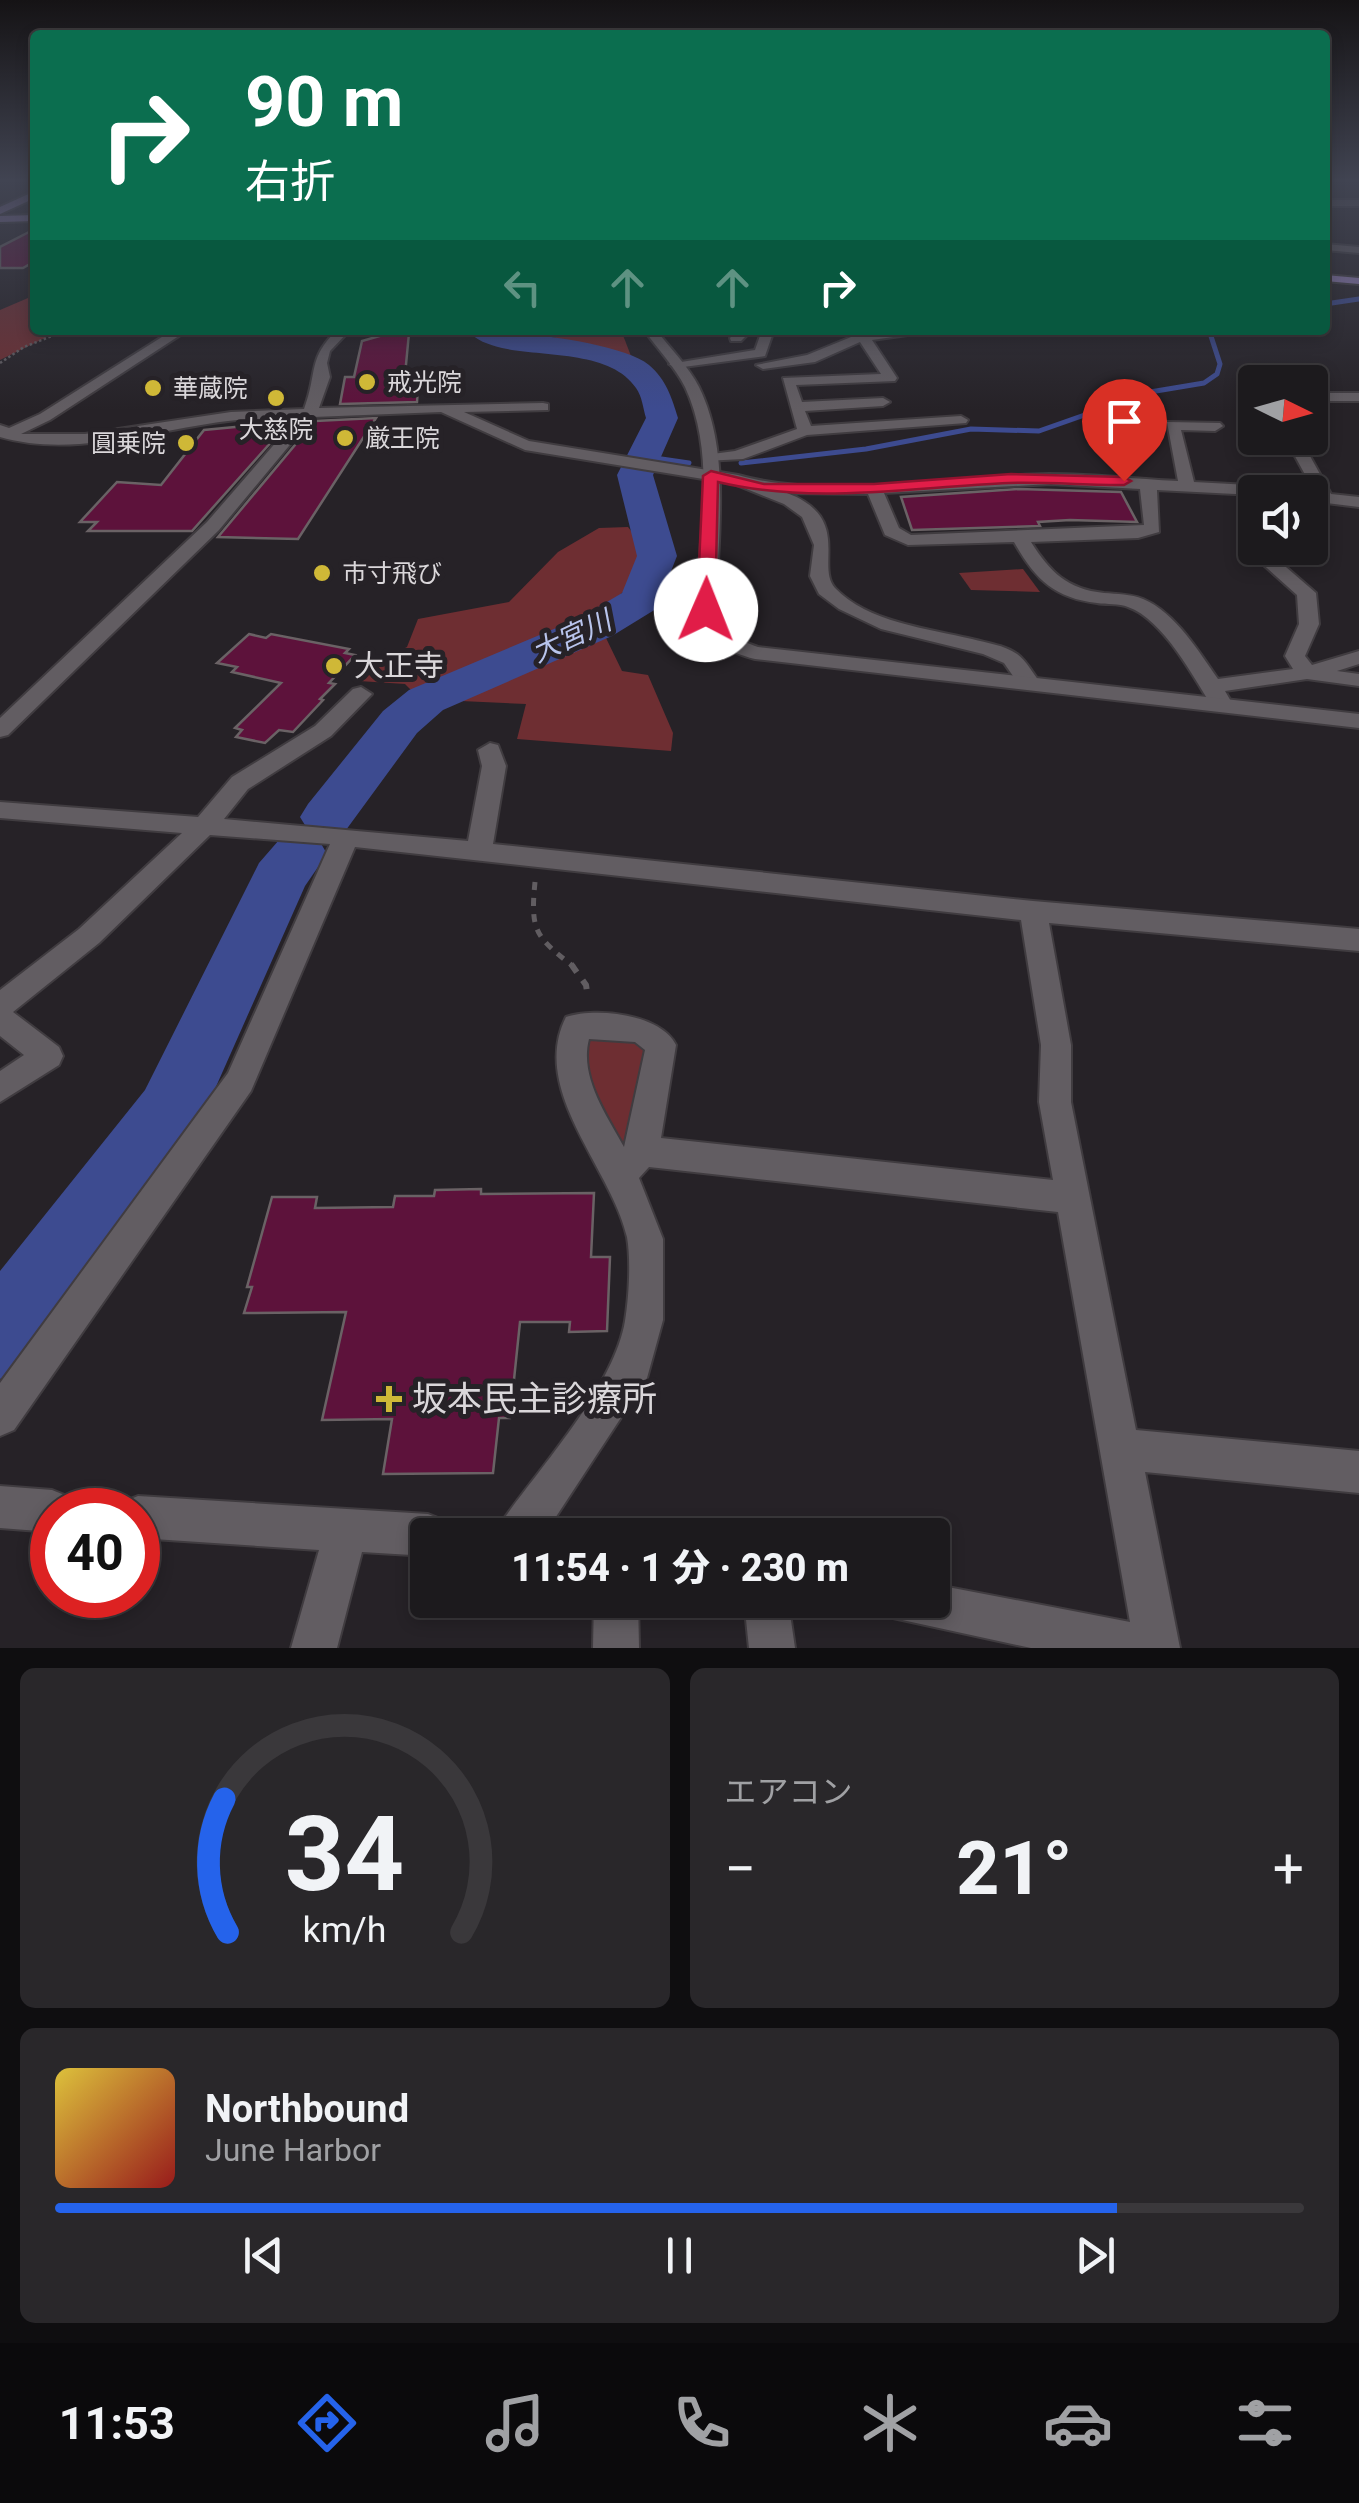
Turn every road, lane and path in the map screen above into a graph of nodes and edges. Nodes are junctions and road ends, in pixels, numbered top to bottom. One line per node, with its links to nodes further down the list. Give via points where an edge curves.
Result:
1 (1330, 278): 2 (main road)
2 (1359, 281)
3 (54, 335): 10 (path)
4 (174, 335): 23 (street, via 45,416)
5 (339, 335): 19 (street, via 324,350)
6 (654, 335): 11 (street)
7 (766, 335): 11 (street, via 760,353)
8 (858, 335): 12 (street, via 810,359)
9 (863, 335): 17 (street, via 890,378 788,382)
10 (0, 363)
11 (676, 364): 24 (street, via 701,406)
12 (763, 365)
13 (1359, 396): 14 (street)
14 (1328, 397)
15 (883, 402): 17 (street)
16 (543, 407): 18 (street)
17 (796, 407): 22 (street)
18 (443, 408): 19 (street); 24 (street, via 524,445)
19 (311, 411): 23 (street, via 86,439); 41 (street, via 212,526)
20 (961, 420): 22 (street)
21 (1215, 426): 26 (street, via 1172,425)
22 (805, 431): 24 (street)
23 (3, 434)
24 (711, 466): 28 (street); 37 (street, via 706,610 710,629 726,642 755,653)
25 (1148, 482): 26 (street); 27 (street, via 1011,478); 32 (street, via 1153,528)
26 (1188, 485): 29 (street)
27 (874, 488): 28 (street); 32 (street, via 891,531 908,540)
28 (764, 489): 37 (street, via 810,514 823,545 818,564 826,590 888,626 1011,659)
29 (1238, 489)
30 (1328, 498): 31 (street)
31 (1359, 502)
32 (1019, 536): 39 (street, via 1056,589 1136,602 1153,614)
33 (1273, 565): 35 (street, via 1306,594 1309,624 1296,656)
34 (1359, 656): 35 (street)
35 (1307, 672): 36 (street); 39 (street)
36 (1359, 680)
37 (1030, 684): 39 (street)
38 (360, 694): 44 (street, via 323,732 240,782)
39 (1218, 695): 40 (street)
40 (1359, 721)
41 (0, 730)
42 (490, 750): 46 (street, via 494,766)
43 (0, 810): 44 (street)
44 (204, 826): 45 (street); 50 (street, via 89,936)
45 (346, 837): 46 (street); 56 (street, via 240,1081)
46 (479, 854): 47 (street)
47 (537, 860): 48 (street); 52 (path, via 533,924 539,939 582,973)
48 (1033, 911): 49 (street); 55 (street, via 1056,1046 1055,1102)
49 (1359, 940)
50 (0, 1006)
51 (0, 1019): 53 (street, via 48,1056)
52 (586, 1026): 54 (street, via 578,1026 571,1049 579,1096); 54 (street, via 641,1030 661,1045)
53 (0, 1088)
54 (631, 1163): 55 (street); 62 (street, via 645,1239 644,1320 628,1378)
55 (1074, 1198): 57 (street)
56 (0, 1416)
57 (1120, 1449): 58 (street); 72 (street)
58 (1359, 1472)
59 (0, 1507): 60 (street)
60 (30, 1509)
61 (160, 1518): 63 (street)
62 (530, 1518)
63 (346, 1531): 64 (street); 68 (street)
64 (410, 1534)
65 (950, 1610): 71 (street)
66 (616, 1618): 69 (street)
67 (768, 1618): 70 (street)
68 (314, 1648)
69 (616, 1648)
70 (772, 1648)
71 (1148, 1648)
72 (1157, 1648)

